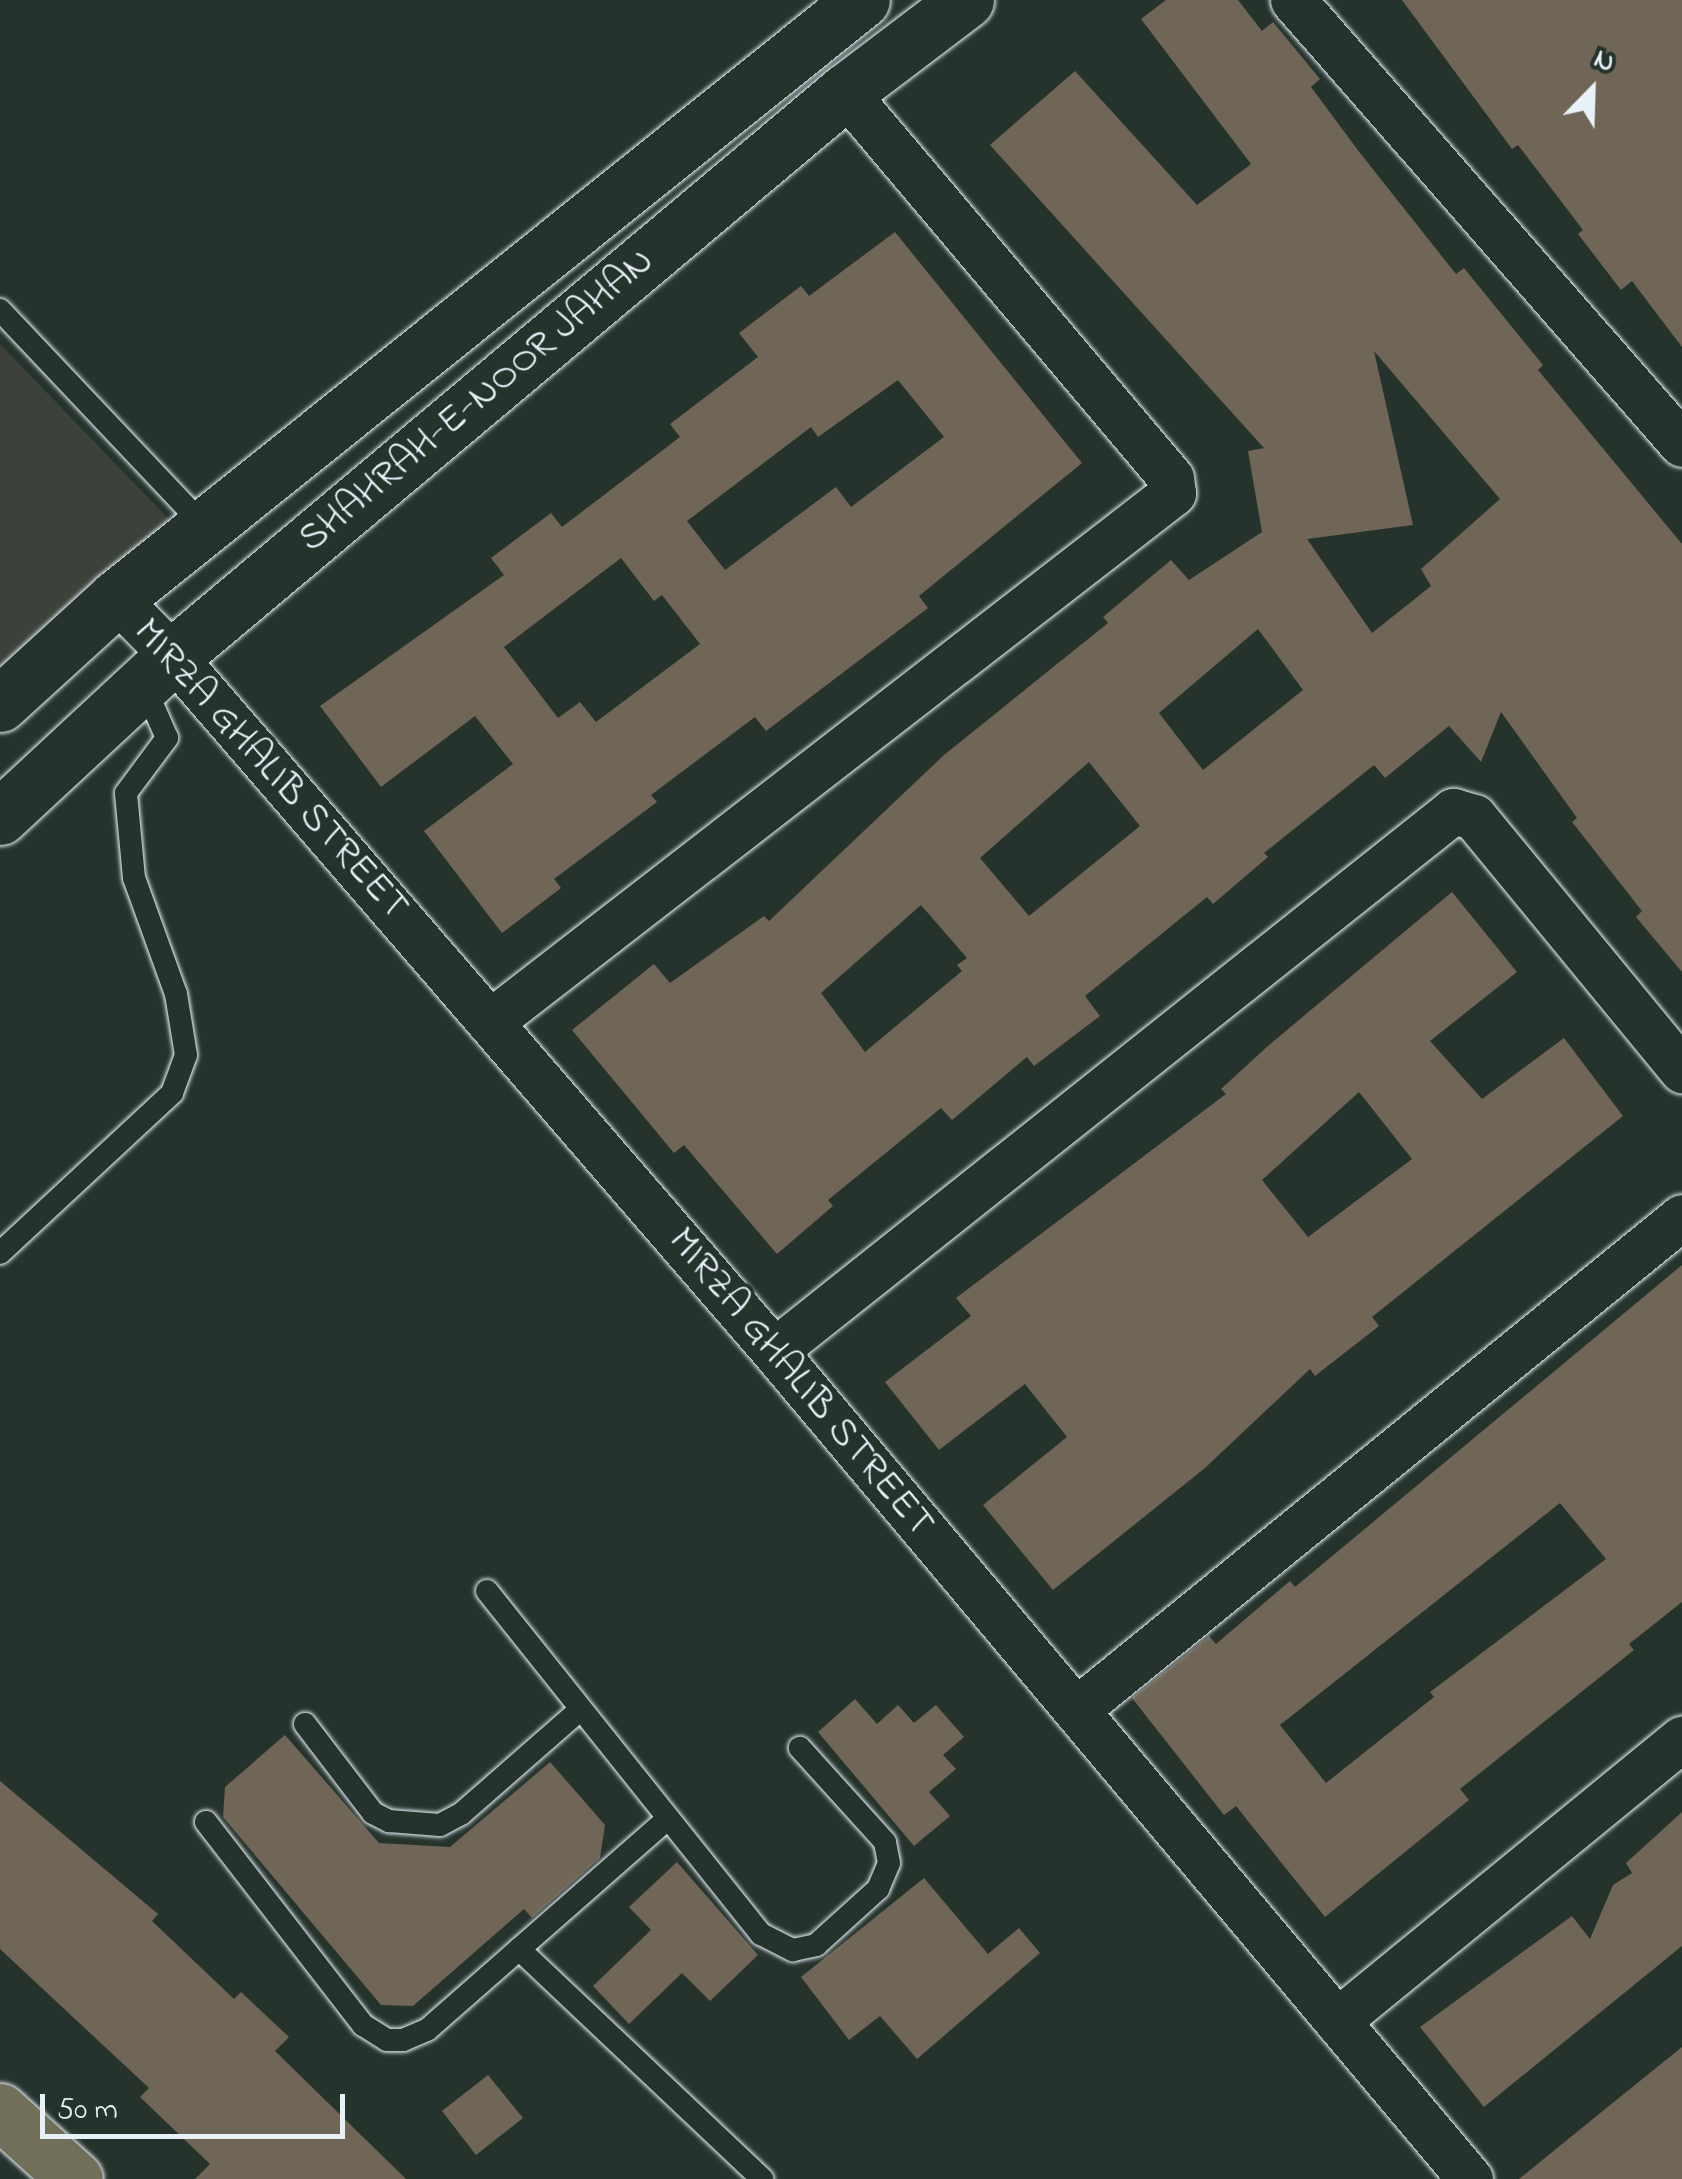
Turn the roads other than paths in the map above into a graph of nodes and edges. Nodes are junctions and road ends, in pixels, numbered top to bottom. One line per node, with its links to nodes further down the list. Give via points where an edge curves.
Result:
1 (862, 0): 7 (main road, SHAHRAH-E-NOOR JAHAN)
2 (966, 0): 4 (main road, SHAHRAH-E-NOOR JAHAN)
3 (1293, 0): 6 (street)
4 (846, 92): 9 (main road, SHAHRAH-E-NOOR JAHAN); 12 (street, via 1170,478 1173,493)
5 (0, 310): 7 (lane)
6 (1682, 444)
7 (208, 530): 8 (main road, SHAHRAH-E-NOOR JAHAN)
8 (116, 598): 9 (street, MIRZA GHALIB STREET); 10 (main road, SHAHRAH-E-NOOR JAHAN)
9 (158, 670): 11 (main road, SHAHRAH-E-NOOR JAHAN); 12 (street, MIRZA GHALIB STREET); 15 (lane, via 167,738 126,793 134,878 176,994 186,1054 172,1093)
10 (0, 704)
11 (0, 817)
12 (490, 1022): 16 (street, MIRZA GHALIB STREET)
13 (1680, 1065): 16 (street, via 1474,817 1453,811)
14 (1682, 1218): 19 (street)
15 (0, 1253)
16 (774, 1351): 19 (street, MIRZA GHALIB STREET)
17 (487, 1592): 18 (lane)
18 (581, 1710): 20 (lane, via 440,1825 389,1822 373,1814); 23 (lane)
19 (1076, 1710): 26 (street, MIRZA GHALIB STREET)
20 (305, 1724)
21 (1682, 1739): 26 (street)
22 (800, 1748): 23 (lane, via 889,1852 878,1889 816,1945 793,1950 760,1934)
23 (668, 1818): 25 (lane)
24 (206, 1822): 25 (lane, via 362,2025 387,2040 427,2030)
25 (519, 1949): 29 (lane)
26 (1337, 2020): 30 (street, MIRZA GHALIB STREET)
27 (0, 2111): 28 (main road)
28 (74, 2179)
29 (762, 2179)
30 (1470, 2179)

